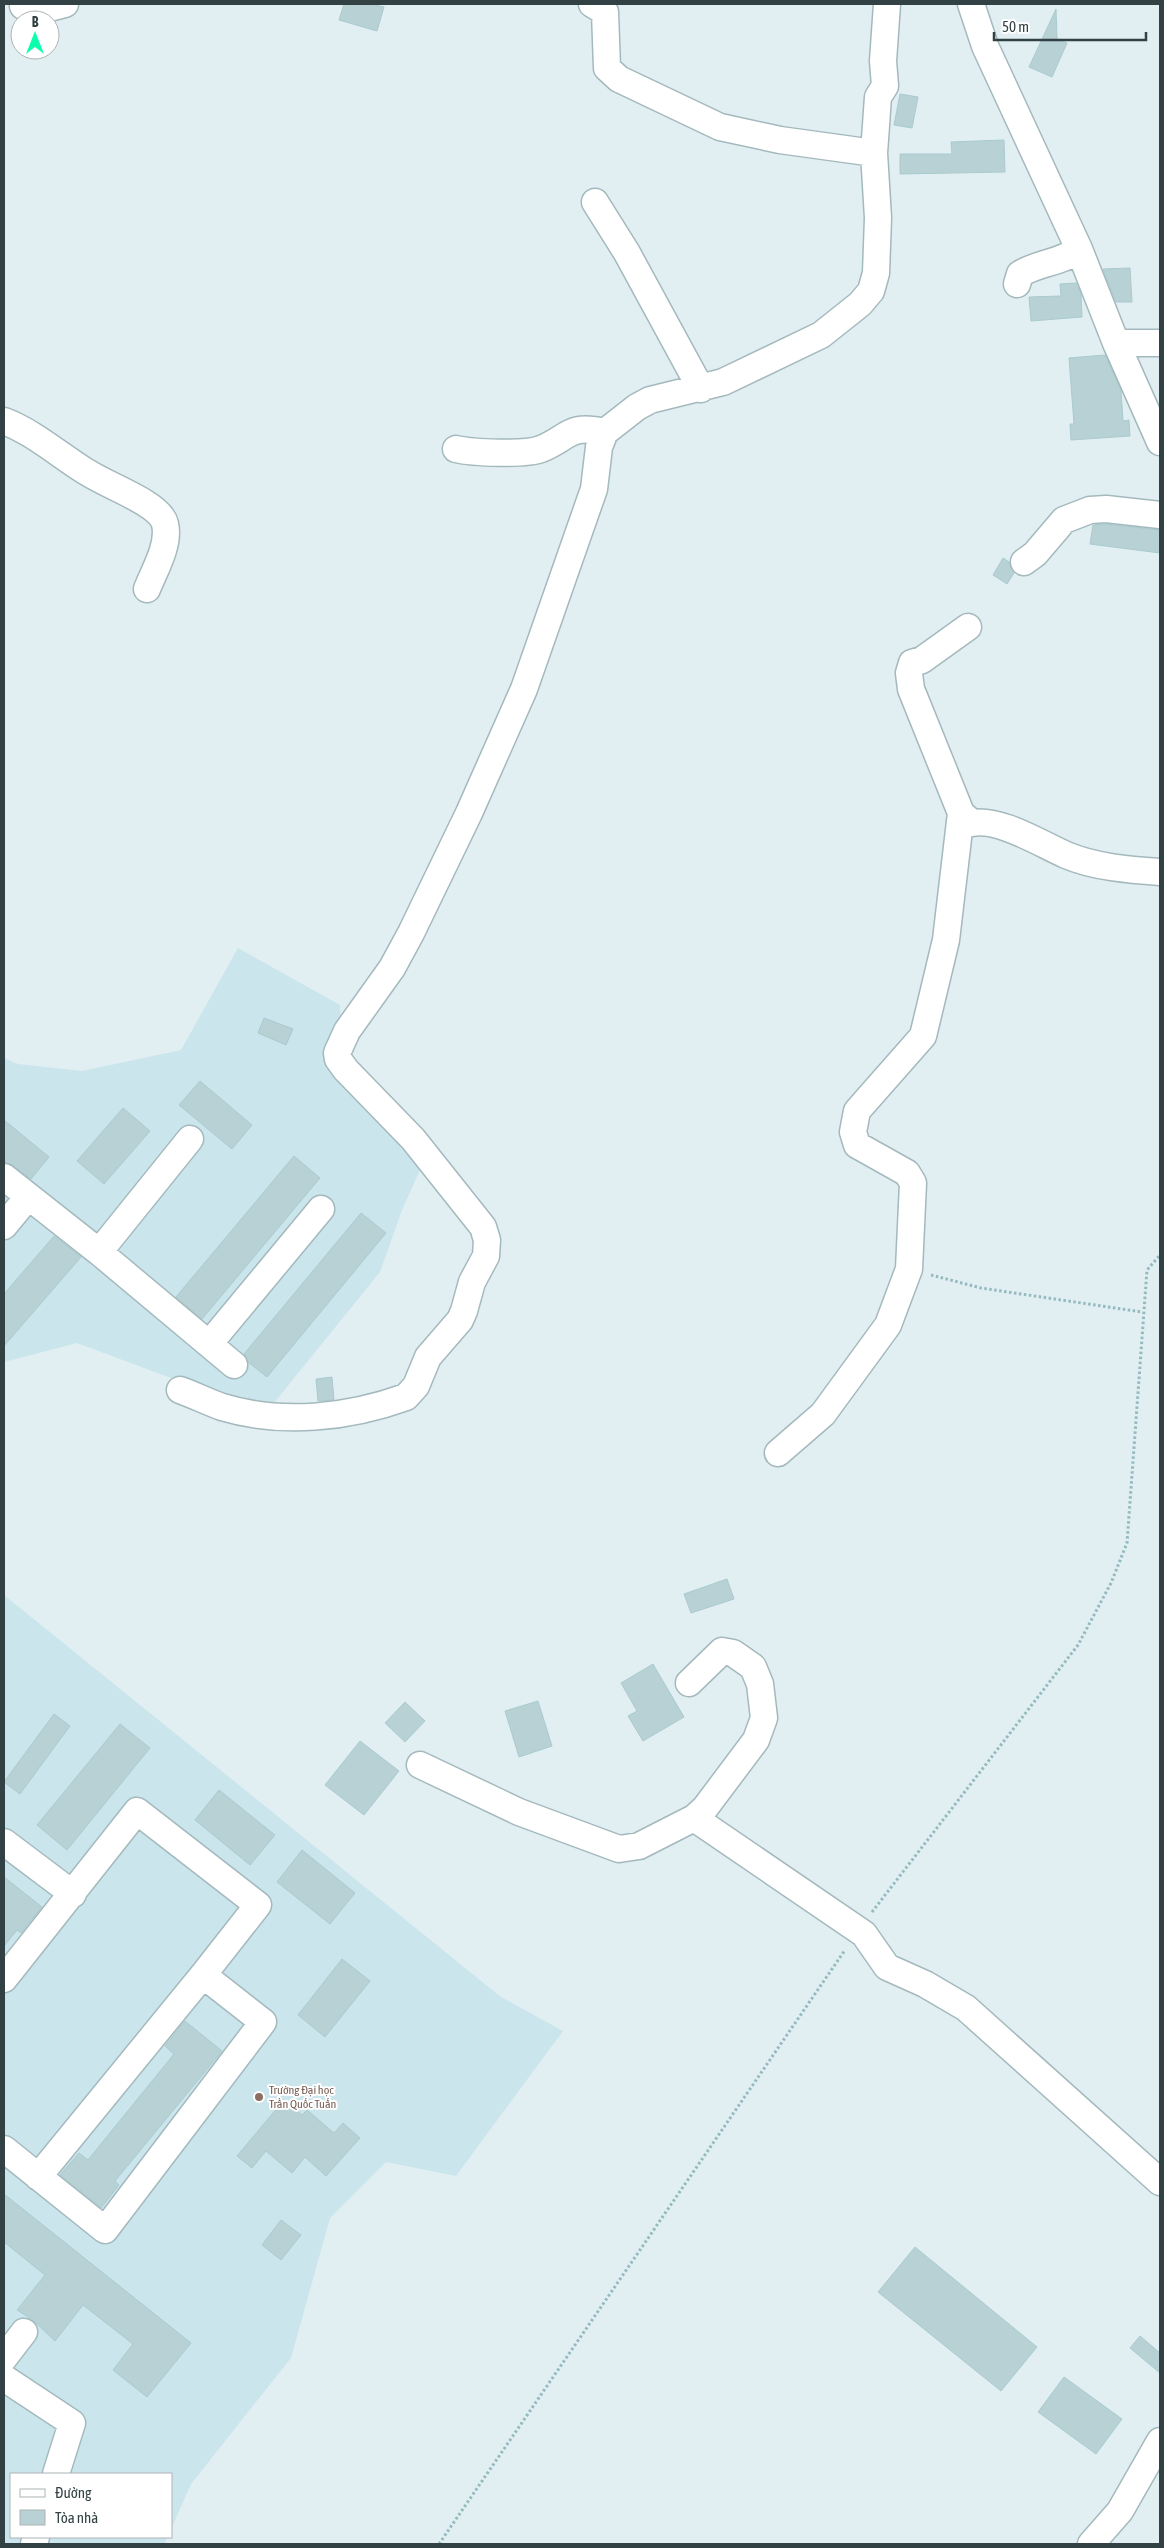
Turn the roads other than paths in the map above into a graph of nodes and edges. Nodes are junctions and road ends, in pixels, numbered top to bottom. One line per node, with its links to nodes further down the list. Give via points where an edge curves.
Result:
1 (65, 4): 5 (street, via 38,11)
2 (592, 4): 6 (street, via 605,12 607,68 619,80 720,127 780,140)
3 (887, 4): 6 (street, via 883,61 885,86 878,97)
4 (971, 4): 8 (street, via 985,46)
5 (23, 6)
6 (874, 153): 12 (street, via 878,218 876,273 867,296 820,335 723,382)
7 (595, 202): 12 (street)
8 (1079, 249): 9 (street, via 1068,258 1031,267 1020,274); 10 (street)
9 (1017, 284)
10 (1116, 343): 11 (street); 15 (street)
11 (1160, 343)
12 (701, 389): 14 (street, via 650,400)
13 (4, 421): 19 (street, via 160,514 165,522 164,546)
14 (605, 432): 16 (street, via 590,428 576,430 540,449 471,452); 31 (street, via 599,447 594,489 539,649 512,716 470,813 411,933 392,968 347,1031 337,1053 346,1070 413,1139 483,1227 486,1256 472,1282 464,1311 428,1357 412,1393 361,1412 284,1417 223,1407)
15 (1160, 442)
16 (456, 449)
17 (1160, 515): 18 (street, via 1090,510 1064,520)
18 (1024, 562)
19 (147, 589)
20 (968, 628): 21 (street, via 912,664 909,673 911,689)
21 (962, 813): 22 (street, via 972,823 980,821 1015,832 1066,855 1094,863); 32 (street, via 946,940 923,1036 858,1110 853,1132 858,1144 907,1173 913,1183 909,1269 888,1325 823,1414)
22 (1160, 872)
23 (190, 1140): 28 (street)
24 (4, 1177): 25 (street)
25 (28, 1197): 27 (street); 28 (street)
26 (321, 1209): 29 (street)
27 (4, 1226)
28 (100, 1252): 29 (street)
29 (209, 1344): 30 (street)
30 (234, 1365)
31 (180, 1390)
32 (778, 1453)
33 (689, 1683): 35 (street, via 722,1652 733,1653 757,1674 764,1718 756,1740)
34 (420, 1765): 35 (street, via 519,1812 619,1849 640,1846)
35 (694, 1818): 41 (street, via 864,1934 887,1967 966,2008)
36 (4, 1842): 37 (street)
37 (73, 1894): 38 (street, via 137,1811 258,1905); 39 (street)
38 (203, 1975): 42 (street); 42 (street, via 262,2022 104,2230)
39 (4, 1979)
40 (4, 2149): 42 (street)
41 (1157, 2174)
42 (38, 2177)
43 (24, 2332): 44 (street)
44 (4, 2358)
45 (4, 2378): 47 (street, via 72,2423)
46 (1160, 2441): 48 (street, via 1120,2511)
47 (56, 2473)
48 (1091, 2544)

